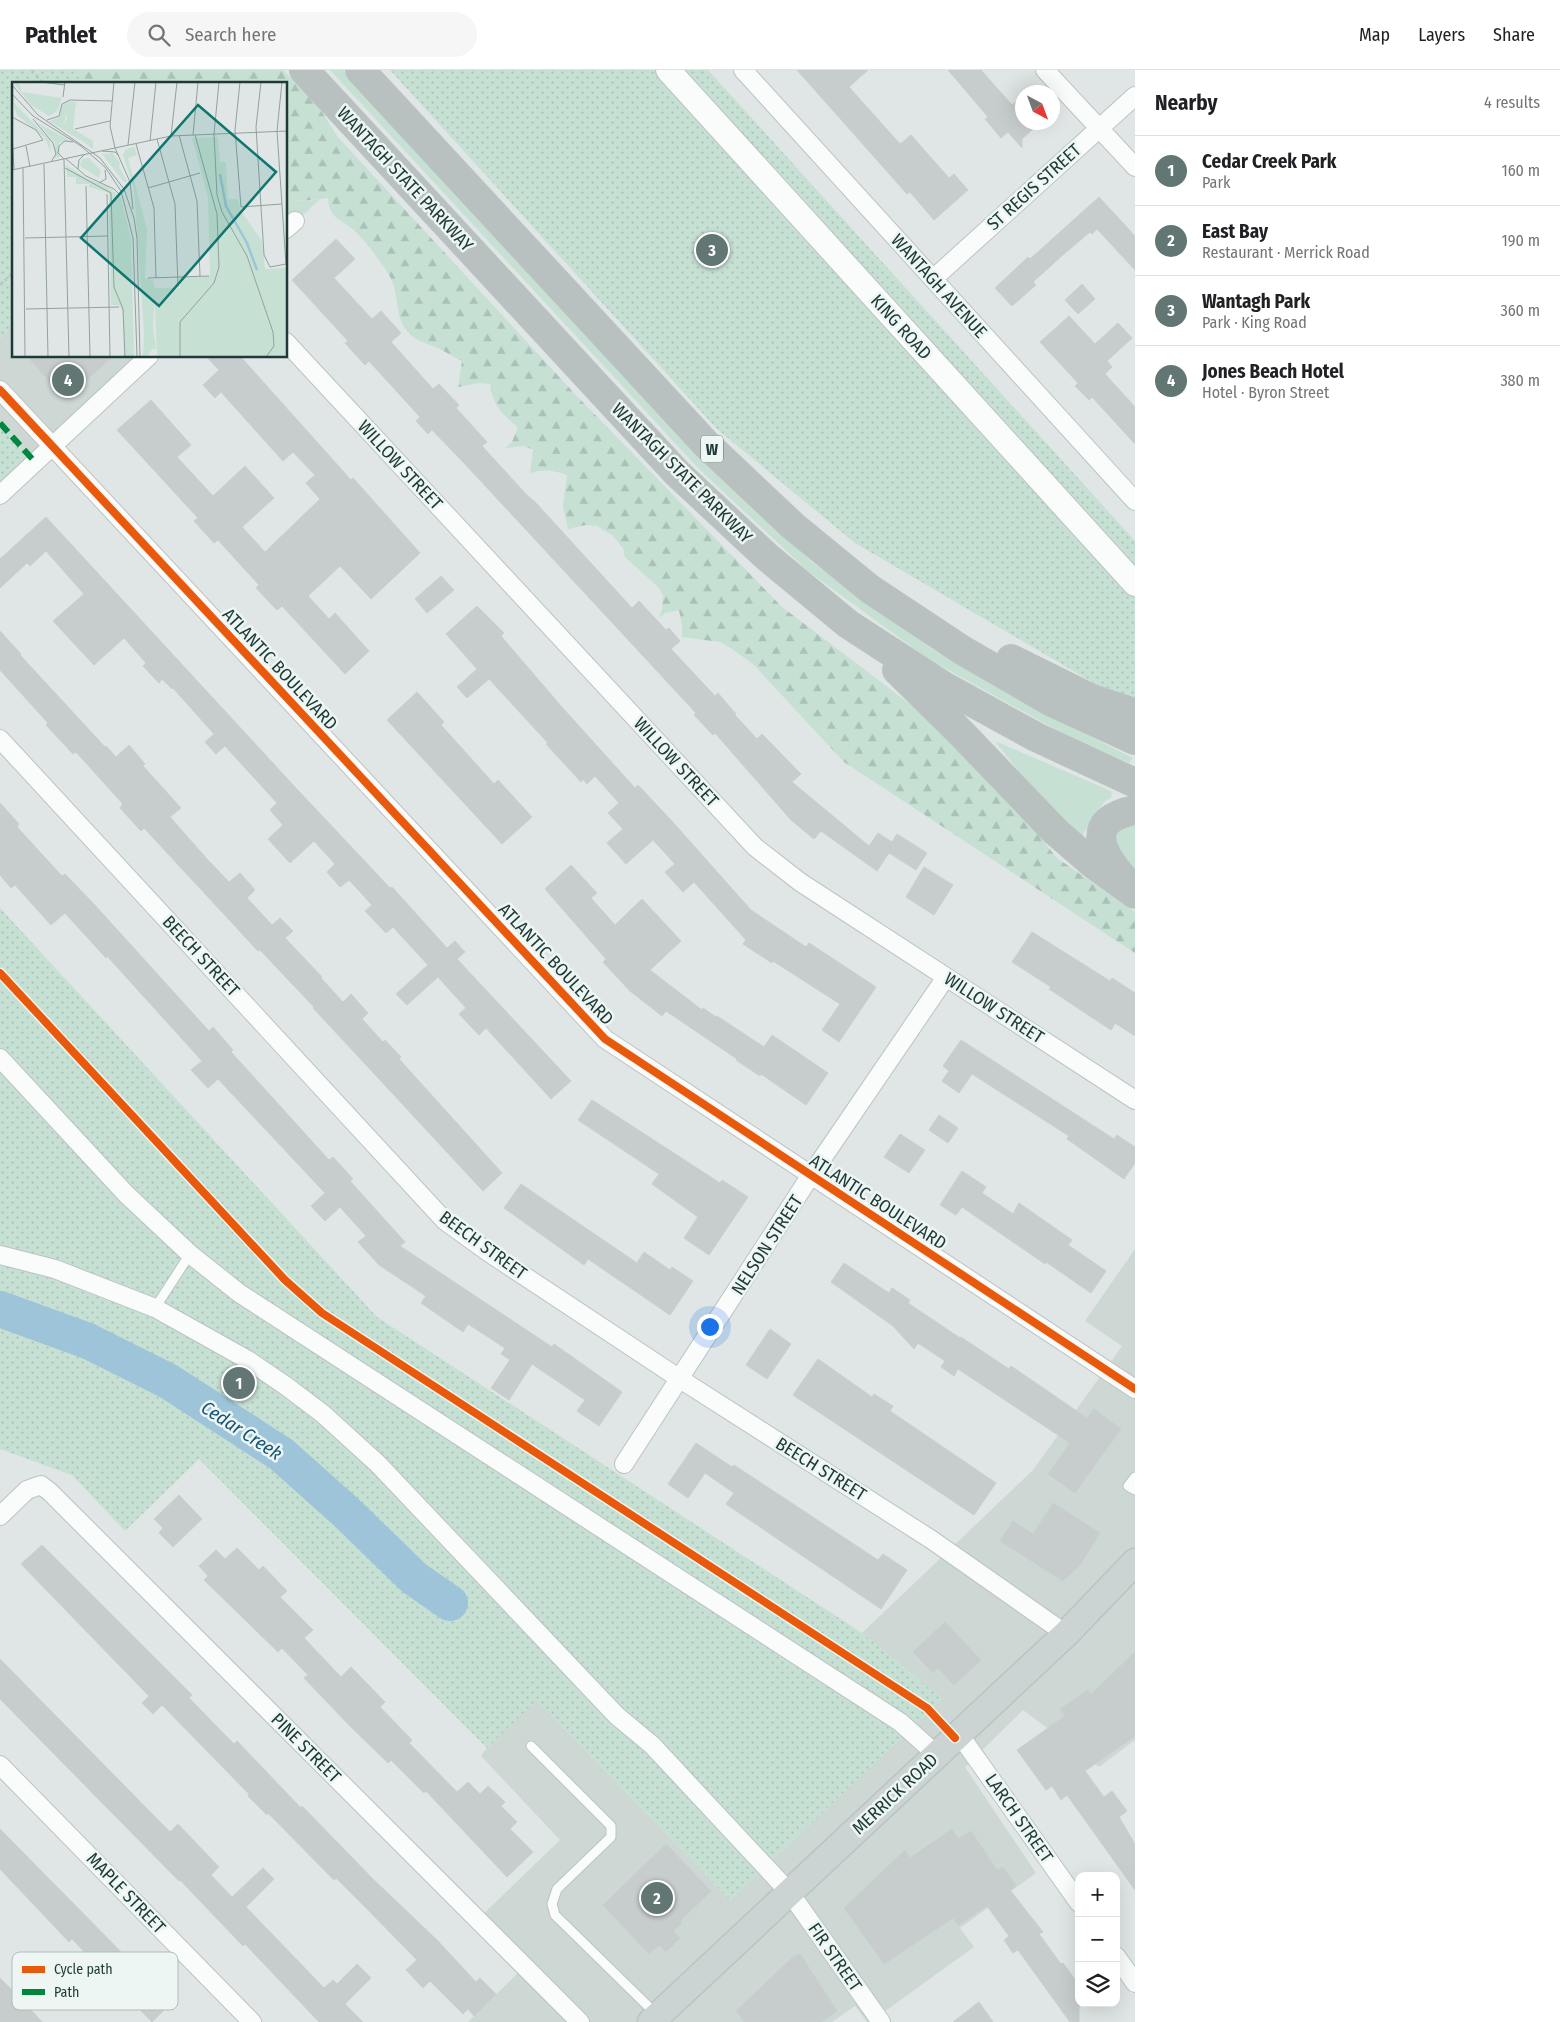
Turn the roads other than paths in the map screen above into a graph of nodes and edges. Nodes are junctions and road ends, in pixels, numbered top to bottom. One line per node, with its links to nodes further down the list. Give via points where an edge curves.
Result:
1 (304, 70): 18 (highway, WANTAGH STATE PARKWAY / W, via 677,473 766,556)
2 (360, 70): 17 (highway, W, via 706,444 793,526)
3 (668, 70): 16 (street, KING ROAD)
4 (743, 70): 9 (street, WANTAGH AVENUE)
5 (1045, 70): 7 (street)
6 (1135, 96): 7 (street, ST REGIS STREET)
7 (1098, 129): 8 (street); 9 (street, ST REGIS STREET)
8 (1135, 168)
9 (933, 279): 15 (street, WANTAGH AVENUE)
10 (288, 344): 25 (street, WILLOW STREET, via 755,848 800,882)
11 (147, 358): 13 (street)
12 (0, 390): 13 (street, ATLANTIC BOULEVARD)
13 (52, 446): 14 (street); 28 (street, ATLANTIC BOULEVARD, via 605,1039)
14 (0, 494)
15 (1135, 501)
16 (1135, 584)
17 (870, 589): 19 (highway, via 1092,699); 21 (highway, W, via 962,650 1050,701)
18 (848, 624): 22 (highway, WANTAGH STATE PARKWAY / W, via 962,696 1036,737); 24 (highway, via 961,733 1056,832 1092,863)
19 (1135, 713)
20 (0, 739): 32 (street, BEECH STREET, via 445,1221)
21 (1135, 740)
22 (1135, 783)
23 (1135, 810): 24 (highway, via 1117,814 1101,835 1102,848 1110,862)
24 (1135, 893)
25 (946, 977): 27 (street, WILLOW STREET); 28 (street, NELSON STREET)
26 (0, 1058): 29 (street, via 126,1194)
27 (1135, 1100)
28 (811, 1175): 32 (street, NELSON STREET); 33 (street, ATLANTIC BOULEVARD)
29 (190, 1254): 31 (lane); 42 (street, via 239,1293 309,1340 900,1722)
30 (0, 1255): 31 (street, FIR STREET, via 55,1269)
31 (155, 1308): 44 (street, FIR STREET, via 248,1360 286,1386 323,1414 378,1464 617,1716 652,1745)
32 (680, 1379): 34 (street, NELSON STREET); 39 (street, BEECH STREET, via 932,1540)
33 (1135, 1389)
34 (624, 1464)
35 (1135, 1477): 36 (lane, via 1128,1486)
36 (1135, 1490)
37 (0, 1516): 50 (street, PINE STREET, via 27,1490 41,1485 50,1492)
38 (1133, 1570): 39 (main road, MERRICK ROAD)
39 (1066, 1634): 40 (main road, MERRICK ROAD)
40 (959, 1734): 42 (main road, MERRICK ROAD); 45 (street, LARCH STREET)
41 (531, 1746): 48 (lane, via 611,1826 611,1837 557,1889 552,1904 555,1915)
42 (937, 1755): 44 (main road, MERRICK ROAD)
43 (0, 1764): 49 (street, MAPLE STREET)
44 (790, 1893): 48 (main road, MERRICK ROAD); 51 (street, FIR STREET)
45 (1075, 1897)
46 (1120, 1962): 47 (street)
47 (1135, 1983)
48 (654, 2019)
49 (252, 2022)
50 (580, 2022)
51 (881, 2022)

